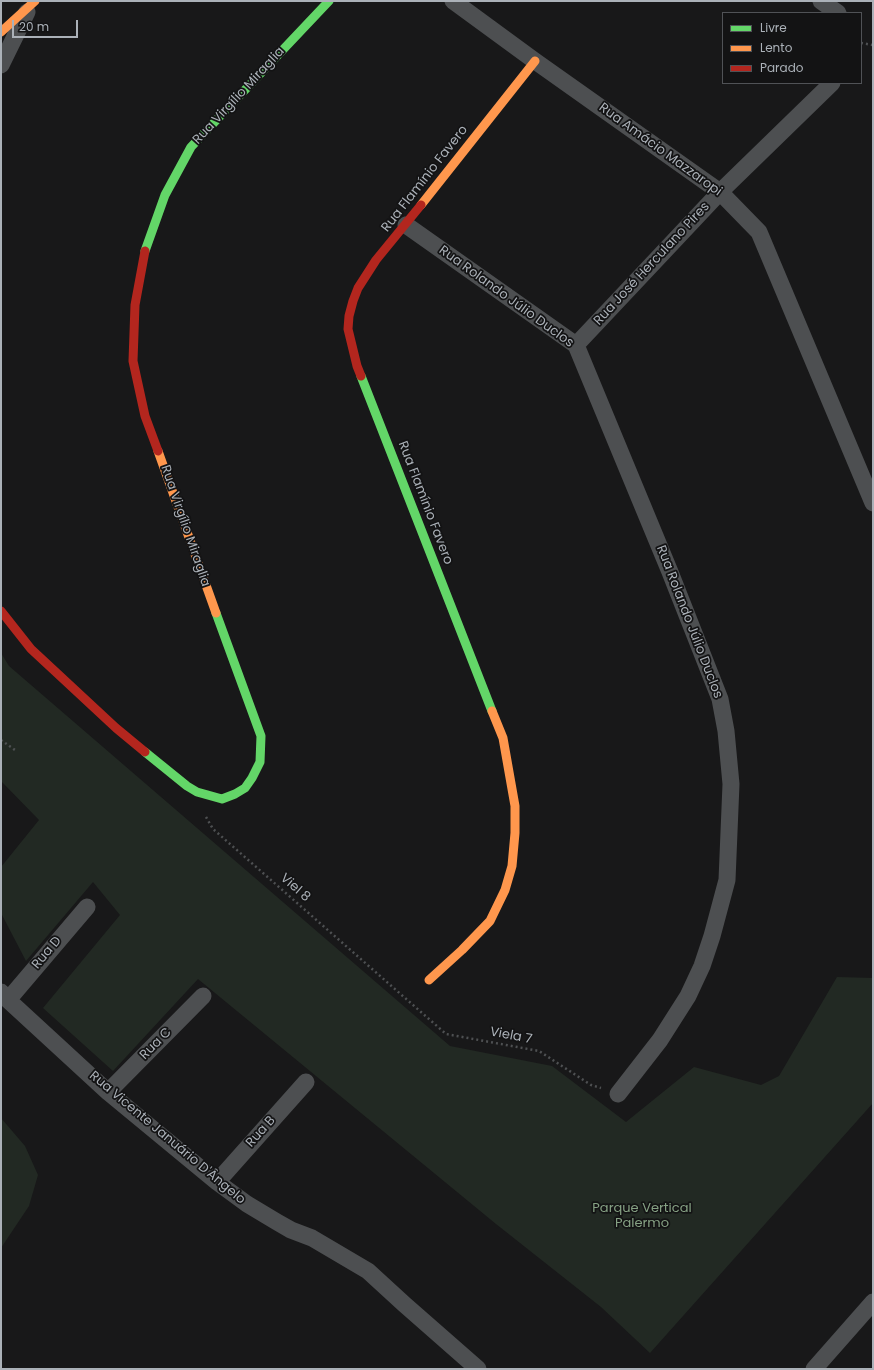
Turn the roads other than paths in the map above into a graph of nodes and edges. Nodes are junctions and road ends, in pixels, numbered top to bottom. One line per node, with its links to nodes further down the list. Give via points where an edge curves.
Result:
1 (329, 1): 14 (street, Rua Virgílio Miraglia, via 191,147 165,195 154,223 145,249 134,305 133,361 145,416 253,712 262,744 256,771 245,788 222,799 197,792 187,786 116,728 31,649)
2 (453, 1): 7 (street, Rua Amácio Mazzaropi)
3 (821, 1): 5 (street)
4 (33, 3): 6 (street); 8 (street)
5 (837, 12)
6 (1, 32)
7 (535, 61): 10 (street, Rua Amácio Mazzaropi); 11 (street, Rua Flamínio Favero)
8 (1, 65)
9 (831, 84): 10 (street, Rua José Herculano Pires)
10 (720, 192): 12 (street, Rua José Herculano Pires); 13 (street, Rua Amácio Mazzaropi, via 759,232)
11 (406, 225): 12 (street, Rua Rolando Júlio Duclos); 16 (street, Rua Flamínio Favero, via 376,260 358,288 349,316 350,340 362,379 503,738 515,806 512,866 505,890 490,921)
12 (576, 345): 21 (street, Rua Rolando Júlio Duclos, via 720,699 731,784 727,880 702,966 688,996 660,1040)
13 (873, 503)
14 (1, 611)
15 (87, 907): 17 (street, Rua D)
16 (429, 980)
17 (4, 996): 20 (street, Rua Vicente Januário D'Ângelo)
18 (203, 996): 20 (street, Rua C)
19 (306, 1082): 22 (street, Rua B)
20 (108, 1092): 22 (street, Rua Vicente Januário D'Ângelo)
21 (618, 1094)
22 (217, 1182): 24 (street, Rua Vicente Januário D'Ângelo, via 277,1222 312,1238 368,1271)
23 (873, 1302): 25 (street)
24 (478, 1369)
25 (814, 1369)

